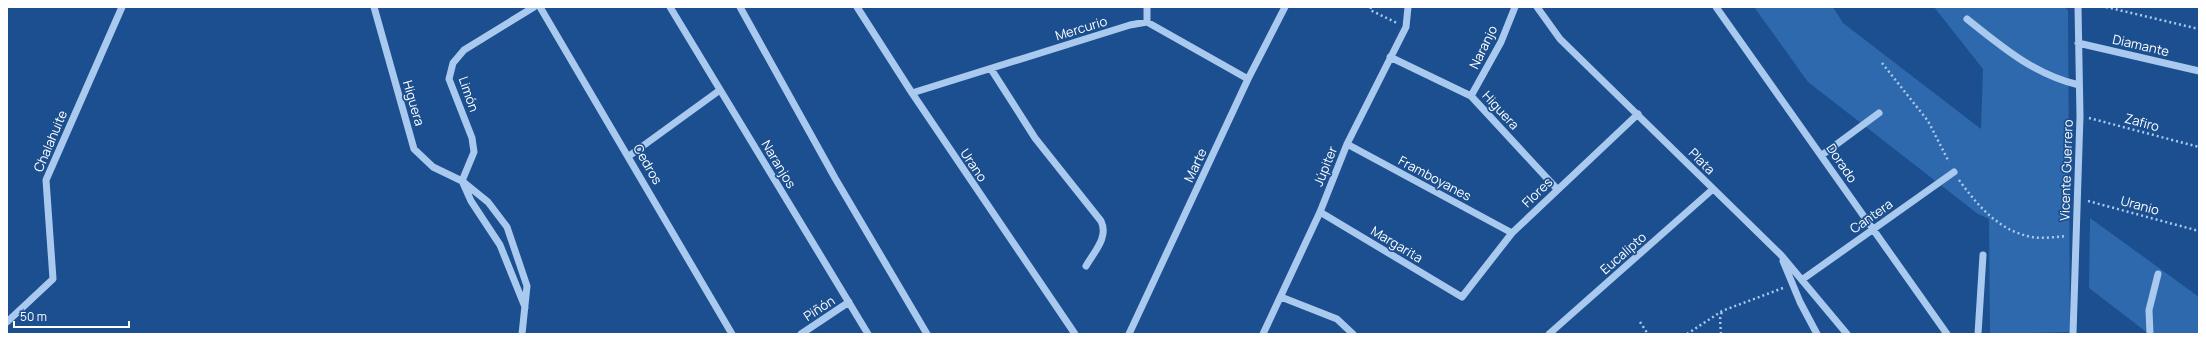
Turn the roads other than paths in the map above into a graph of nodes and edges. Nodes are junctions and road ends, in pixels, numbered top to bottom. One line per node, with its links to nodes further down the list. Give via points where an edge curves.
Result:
1 (122, 7): 47 (street, Chalahuite, via 46,180 53,280)
2 (374, 7): 32 (street, Higuera, via 414,149 433,167)
3 (534, 7): 32 (street, Limón, via 464,50 453,63 449,79 472,138 474,152)
4 (540, 7): 30 (street, Cedros)
5 (670, 7): 23 (street, Naranjos)
6 (740, 7): 52 (street, via 835,178)
7 (857, 7): 24 (street, Urano)
8 (1147, 7): 16 (street)
9 (1285, 7): 21 (street, Marte)
10 (1408, 7): 18 (street, Júpiter, via 1406,27)
11 (1515, 7): 25 (street, Naranjo, via 1501,42)
12 (1537, 7): 27 (street, Plata, via 1560,39)
13 (1716, 7): 29 (street, Dorado)
14 (2078, 7): 17 (street, Vicente Guerrero)
15 (1966, 19): 22 (street, via 2017,59 2059,80)
16 (1147, 22): 19 (street, Mercurio); 21 (street)
17 (2078, 42): 20 (street, Diamante); 22 (street, Vicente Guerrero)
18 (1390, 57): 25 (street, Higuera); 28 (street, Júpiter)
19 (991, 68): 24 (street, Mercurio); 40 (street, via 1035,138 1101,221 1105,230 1103,238)
20 (2199, 71)
21 (1248, 79): 54 (street, Marte)
22 (2079, 85): 62 (street, Vicente Guerrero)
23 (720, 90): 30 (street); 45 (street, Naranjos)
24 (912, 93): 53 (street, Urano)
25 (1471, 96): 33 (street, Higuera)
26 (1879, 113): 29 (street)
27 (1638, 114): 33 (street, Flores); 34 (street, Plata)
28 (1347, 144): 35 (street, Júpiter); 37 (street, Framboyanes)
29 (1822, 155): 36 (street, Dorado)
30 (629, 156): 49 (street, Cedros)
31 (1954, 172): 36 (street, Cantera)
32 (462, 181): 46 (street, Higuera, via 471,201 500,245); 46 (street, Higuera, via 488,202 507,227 527,286)
33 (1557, 189): 37 (street, Flores)
34 (1713, 189): 38 (street, Plata); 57 (street, Eucalipto)
35 (1320, 212): 43 (street, Júpiter); 44 (street, Margarita)
36 (1872, 230): 42 (street, Cantera); 60 (street, Dorado)
37 (1512, 233): 44 (street, Flores)
38 (1781, 255): 42 (street, Plata); 58 (street)
39 (1984, 255): 61 (street)
40 (1086, 266)
41 (2158, 274): 63 (street, via 2150,310)
42 (1803, 279): 59 (street, Plata)
43 (1281, 296): 55 (street, Júpiter); 56 (street, via 1337,319)
44 (1462, 297)
45 (850, 302): 50 (street, Piñón); 51 (street, Naranjos)
46 (525, 307): 48 (street, Higuera)
47 (7, 322)
48 (522, 334)
49 (732, 334)
50 (801, 334)
51 (868, 334)
52 (927, 334)
53 (1075, 334)
54 (1129, 334)
55 (1264, 334)
56 (1353, 334)
57 (1548, 334)
58 (1818, 334)
59 (1847, 334)
60 (1947, 334)
61 (1978, 334)
62 (2073, 334)
63 (2150, 334)

